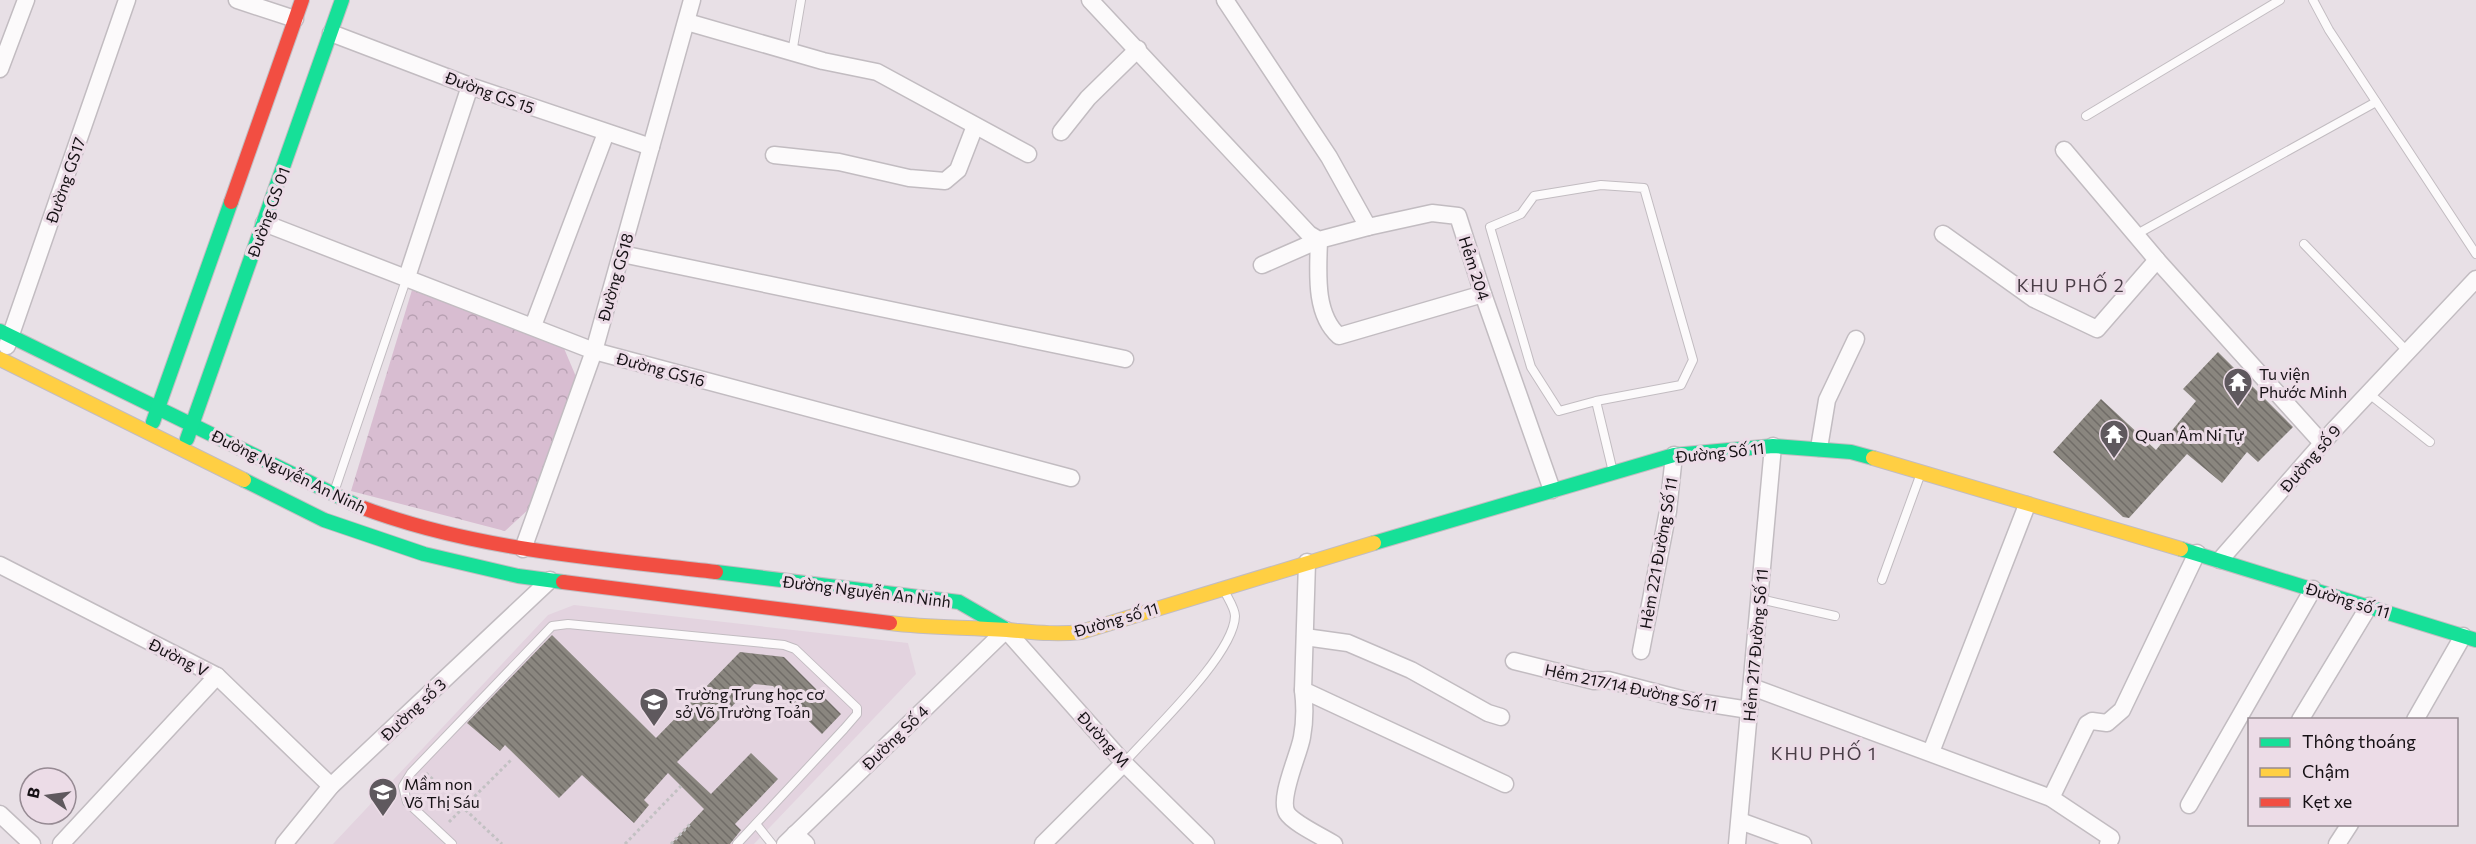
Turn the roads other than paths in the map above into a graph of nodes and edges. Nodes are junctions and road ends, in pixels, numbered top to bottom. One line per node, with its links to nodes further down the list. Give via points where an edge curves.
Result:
1 (26, 0): 17 (street)
2 (127, 0): 43 (street, Đường GS17)
3 (237, 0): 12 (street)
4 (302, 0): 12 (main road)
5 (342, 0): 14 (main road, Đường GS 01)
6 (692, 0): 13 (street, Đường GS18)
7 (801, 0): 16 (lane)
8 (1090, 0): 15 (street)
9 (1226, 0): 30 (street, via 1329,157)
10 (2280, 0): 20 (lane)
11 (2313, 0): 19 (lane, via 2328,30)
12 (295, 19): 14 (main road); 28 (main road)
13 (687, 22): 16 (street); 24 (street, Đường GS18)
14 (331, 33): 18 (street, Đường GS 15); 29 (main road, Đường GS 01)
15 (1138, 49): 22 (street, via 1088,98); 33 (street, via 1309,234)
16 (792, 52): 21 (street, via 877,72)
17 (0, 69)
18 (470, 86): 23 (street, Đường GS 15); 39 (street)
19 (2376, 102): 32 (lane); 36 (lane)
20 (2086, 116)
21 (975, 126): 26 (street); 27 (street, via 958,170 945,181)
22 (1061, 132)
23 (606, 133): 24 (street, Đường GS 15); 42 (street)
24 (651, 147): 35 (street, Đường GS18)
25 (2064, 150): 32 (street)
26 (1028, 154)
27 (774, 155)
28 (228, 210): 29 (main road); 51 (main road)
29 (264, 223): 39 (street, Đường GS16); 52 (main road, Đường GS 01)
30 (1368, 227): 33 (street); 41 (street, Hẻm 204, via 1432,213 1458,216)
31 (1943, 234): 37 (street, via 2034,299 2097,329)
32 (2137, 234): 37 (street)
33 (1319, 240): 38 (street); 41 (street, via 1318,282 1327,326 1339,336)
34 (2304, 244): 46 (lane)
35 (622, 254): 45 (street, Đường GS18); 47 (street)
36 (2476, 254)
37 (2157, 260): 55 (street)
38 (1262, 265)
39 (407, 277): 42 (street, Đường GS16); 64 (lane)
40 (2476, 279): 46 (street, Đường số 9)
41 (1483, 294): 63 (street, Hẻm 204)
42 (533, 326): 45 (street, Đường GS16)
43 (5, 334): 48 (street, Đường GS17); 51 (main road, Đường Nguyễn An Ninh)
44 (1856, 339): 57 (street, via 1827,400)
45 (594, 351): 62 (street, Đường GS16); 66 (street, Đường GS18)
46 (2407, 351): 49 (street, Đường số 9)
47 (1125, 359)
48 (1, 360): 53 (main road, Đường Nguyễn An Ninh)
49 (2368, 393): 54 (lane); 55 (street, Đường số 9)
50 (1596, 401): 50 (lane, via 1559,411 1531,368 1490,227 1521,214 1534,196 1601,185 1644,188 1693,360 1681,386); 60 (lane)
51 (159, 407): 52 (main road, Đường Nguyễn An Ninh); 53 (main road)
52 (192, 424): 58 (main road, Đường GS 01); 64 (main road, Đường Nguyễn An Ninh)
53 (149, 433): 58 (main road, Đường Nguyễn An Ninh)
54 (2430, 442)
55 (2322, 443): 68 (street, Đường số 9)
56 (1773, 446): 57 (main road, Đường Số 11); 59 (main road, Đường Số 11); 76 (street, Hẻm 217 Đường Số 11)
57 (1819, 448): 61 (main road, Đường Số 11, via 1851,452)
58 (183, 450): 71 (main road, Đường Nguyễn An Ninh, via 353,532)
59 (1674, 455): 60 (main road, Đường Số 11); 82 (street, Hẻm 221 Đường Số 11, via 1668,512)
60 (1613, 473): 63 (main road, Đường Số 11)
61 (1921, 473): 65 (main road, Đường Số 11); 73 (lane)
62 (1071, 478)
63 (1552, 490): 69 (main road, Đường Số 11)
64 (333, 495): 66 (main road, Đường Nguyễn An Ninh, via 405,524)
65 (2027, 505): 67 (main road, Đường Số 11); 91 (street)
66 (524, 549): 71 (main road); 79 (main road, Đường Nguyễn An Ninh, via 959,602)
67 (2197, 553): 68 (main road, Đường Số 11); 95 (street, via 2122,711 2107,723 2087,724)
68 (2220, 560): 75 (main road, Đường số 11)
69 (1307, 562): 74 (main road, Đường Số 11); 80 (street)
70 (0, 565): 84 (street, Đường V)
71 (518, 576): 72 (main road, Đường Nguyễn An Ninh)
72 (550, 580): 79 (main road, Đường Nguyễn An Ninh, via 935,629); 94 (street, Đường số 3)
73 (1882, 580)
74 (1223, 587): 79 (main road, Đường số 11, via 1080,632 1052,635); 92 (lane, via 1235,614 1228,640 1216,660)
75 (2313, 589): 77 (main road, Đường số 11); 96 (street)
76 (1760, 599): 78 (lane); 85 (street, Hẻm 217 Đường Số 11)
77 (2369, 606): 81 (main road, Đường số 11); 89 (street)
78 (1835, 616)
79 (1006, 630): 92 (street, Đường M); 101 (street, Đường Số 4)
80 (1305, 637): 86 (street); 88 (street, via 1348,643 1411,670)
81 (2469, 638): 90 (street)
82 (1641, 651)
83 (1514, 661): 87 (street, Hẻm 217/14 Đường Số 11, via 1593,681 1615,681 1684,700)
84 (217, 676): 94 (street, Đường V); 103 (street)
85 (1752, 687): 87 (street, Hẻm 217 Đường Số 11); 91 (street)
86 (1304, 690): 93 (street); 110 (street, via 1302,739 1285,808 1291,818)
87 (1749, 710): 98 (street, Hẻm 217 Đường Số 11)
88 (1501, 717)
89 (2301, 718)
90 (2416, 718)
91 (1932, 752): 95 (street)
92 (1124, 763): 108 (street); 109 (street, Đường M)
93 (1505, 784)
94 (331, 786): 104 (street, Đường số 3)
95 (2051, 798): 113 (street, via 2111,838)
96 (2189, 805)
97 (0, 814): 102 (street)
98 (1740, 821): 111 (street, Hẻm 217 Đường Số 11); 112 (street)
99 (756, 824): 105 (lane, via 857,714 857,708 795,649 784,645 568,624 552,626 418,765 403,786 408,802); 106 (lane); 107 (lane)
100 (2349, 826): 114 (street)
101 (795, 841)
102 (32, 844)
103 (61, 844)
104 (284, 844)
105 (452, 844)
106 (737, 844)
107 (772, 844)
108 (1043, 844)
109 (1206, 844)
110 (1334, 844)
111 (1737, 844)
112 (1803, 844)
113 (2108, 844)
114 (2337, 844)

